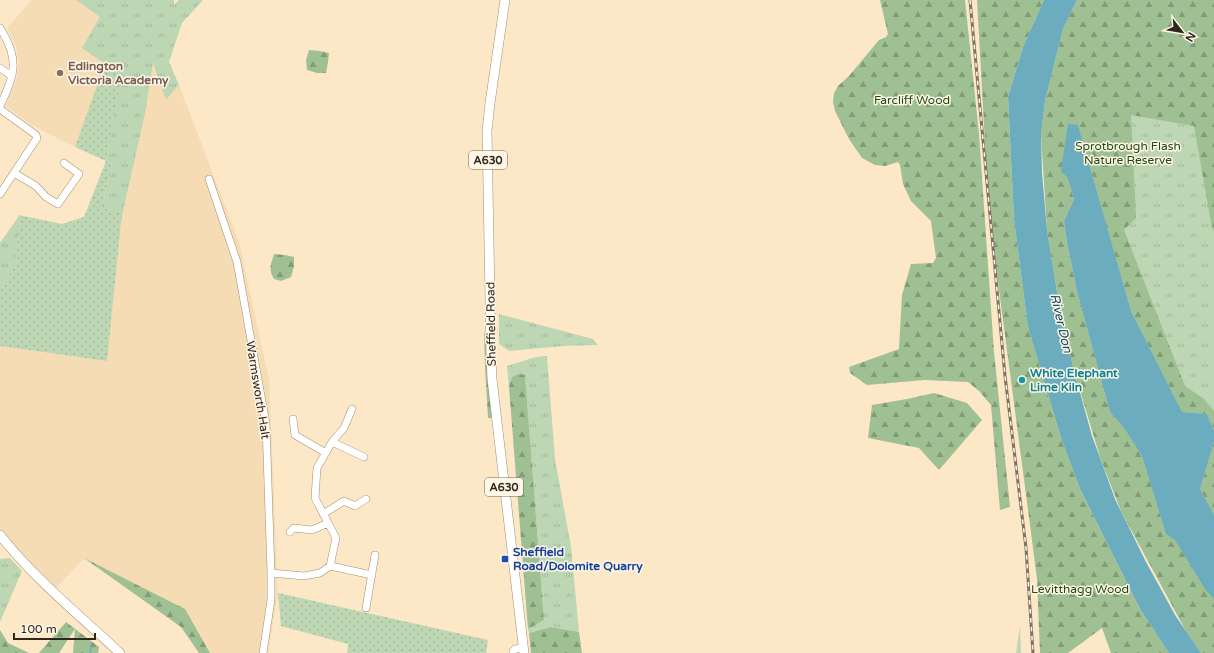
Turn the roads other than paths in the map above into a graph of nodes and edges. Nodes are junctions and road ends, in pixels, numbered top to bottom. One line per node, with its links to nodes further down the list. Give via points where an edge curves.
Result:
1 (505, 0): 26 (main road, Sheffield Road / A630, via 487,131 491,355)
2 (0, 28): 4 (street, via 11,47)
3 (0, 68): 4 (street)
4 (12, 76): 5 (street)
5 (0, 106)
6 (0, 109): 8 (street, via 37,136)
7 (64, 163): 8 (street, via 79,174 58,204 46,197 36,186)
8 (14, 173): 10 (street)
9 (209, 179): 23 (street, Warmsworth Halt, via 236,262 266,424)
10 (0, 194)
11 (352, 409): 13 (street, via 344,428)
12 (293, 419): 14 (street, via 295,435)
13 (332, 442): 14 (street); 15 (street)
14 (326, 453): 17 (street, via 316,468 315,498)
15 (364, 457)
16 (366, 499): 17 (street, via 355,506 344,501)
17 (323, 514): 18 (street)
18 (328, 523): 19 (street, via 312,530); 22 (street, via 336,538)
19 (292, 527)
20 (0, 535): 27 (main road, via 53,591)
21 (376, 555): 24 (street)
22 (330, 566): 23 (street, via 320,573 304,576); 24 (street)
23 (271, 573): 28 (street, Warmsworth Halt)
24 (372, 575): 25 (street)
25 (366, 608)
26 (523, 650): 29 (street, Sheffield Road, via 516,649)
27 (120, 653)
28 (263, 653)
29 (513, 653)

